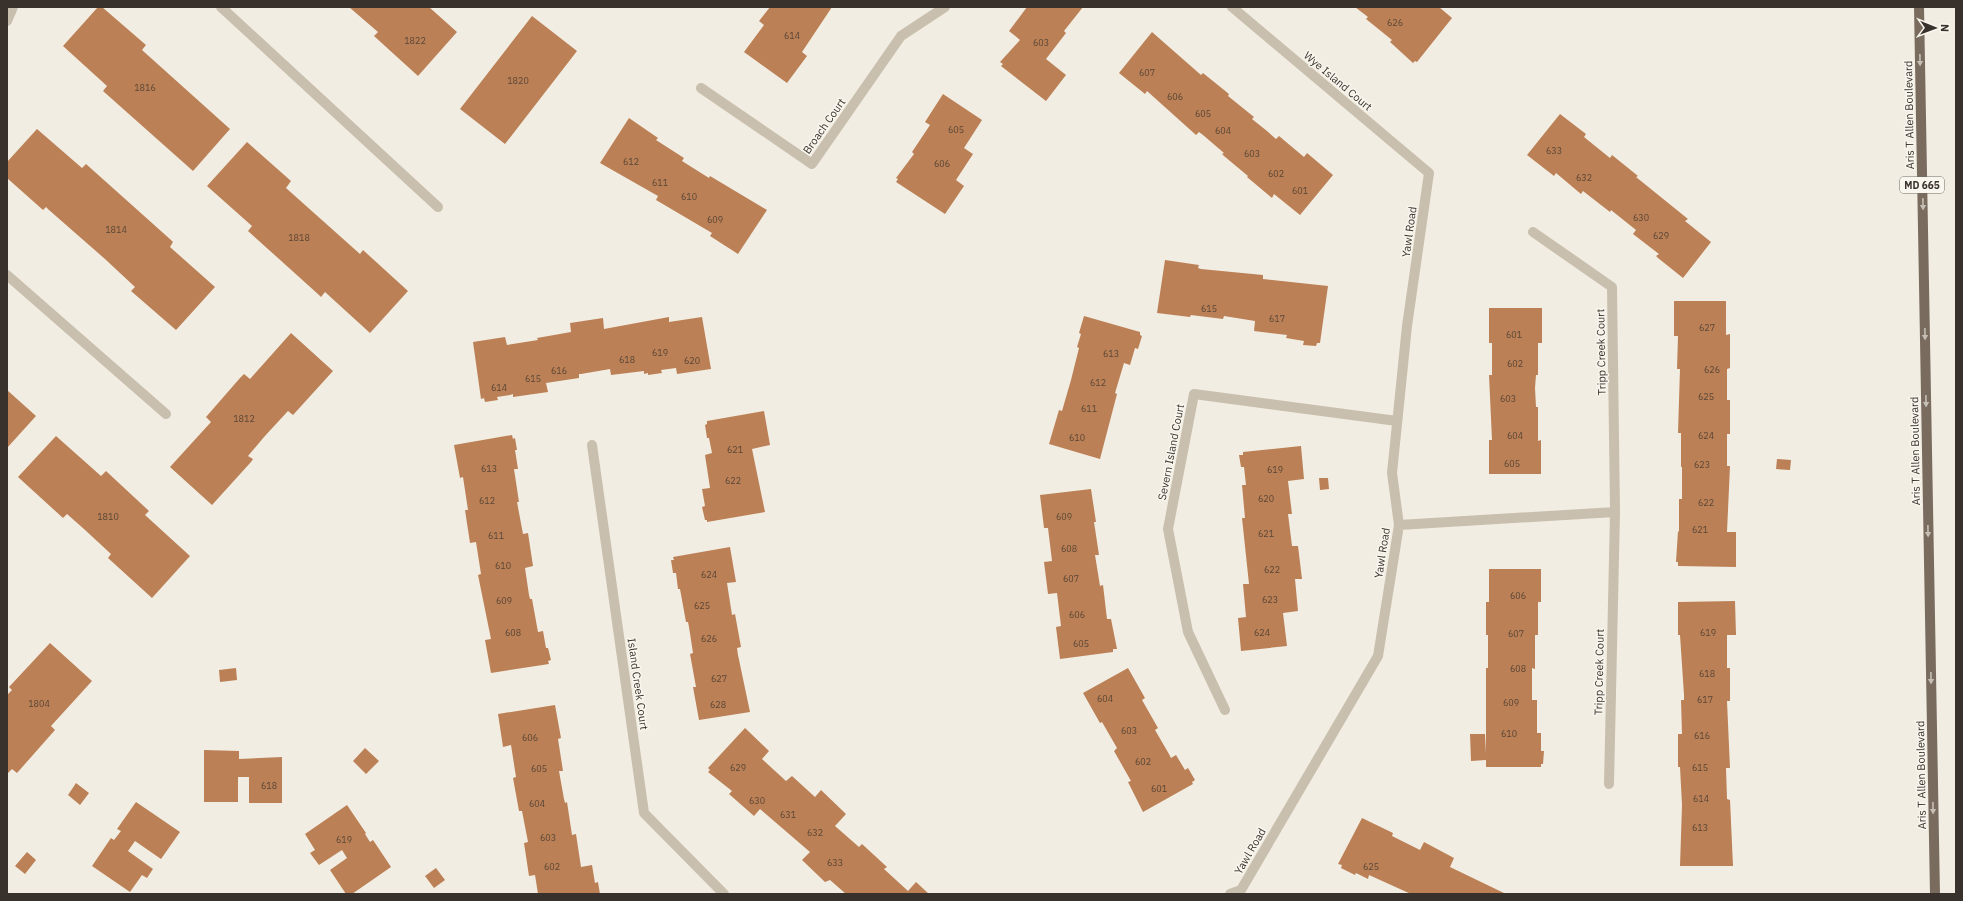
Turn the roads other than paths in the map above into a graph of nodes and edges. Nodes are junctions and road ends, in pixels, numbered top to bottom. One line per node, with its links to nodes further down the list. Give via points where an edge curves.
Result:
1 (13, 7): 6 (street)
2 (221, 7): 9 (street)
3 (945, 7): 7 (street, Broach Court, via 901,36 812,164)
4 (1232, 7): 8 (street, Wye Island Court)
5 (1919, 7): 22 (main road, Aris T Allen Boulevard / MD 665, one-way to 22)
6 (7, 21)
7 (701, 88)
8 (1429, 173): 13 (street, Yawl Road, via 1407,326)
9 (438, 207)
10 (1533, 232): 15 (street, Tripp Creek Court, via 1612,287)
11 (7, 275): 12 (street)
12 (166, 414)
13 (1397, 421): 16 (street, Yawl Road, via 1392,473); 17 (street, Severn Island Court, via 1194,394 1168,529 1188,632)
14 (592, 445): 20 (street, Island Creek Court, via 644,813)
15 (1615, 512): 16 (street); 18 (street, Tripp Creek Court)
16 (1399, 525): 19 (street, Yawl Road, via 1378,656)
17 (1225, 710)
18 (1608, 784)
19 (1245, 892): 21 (street, Yawl Road)
20 (724, 894)
21 (1230, 894)
22 (1935, 894)

